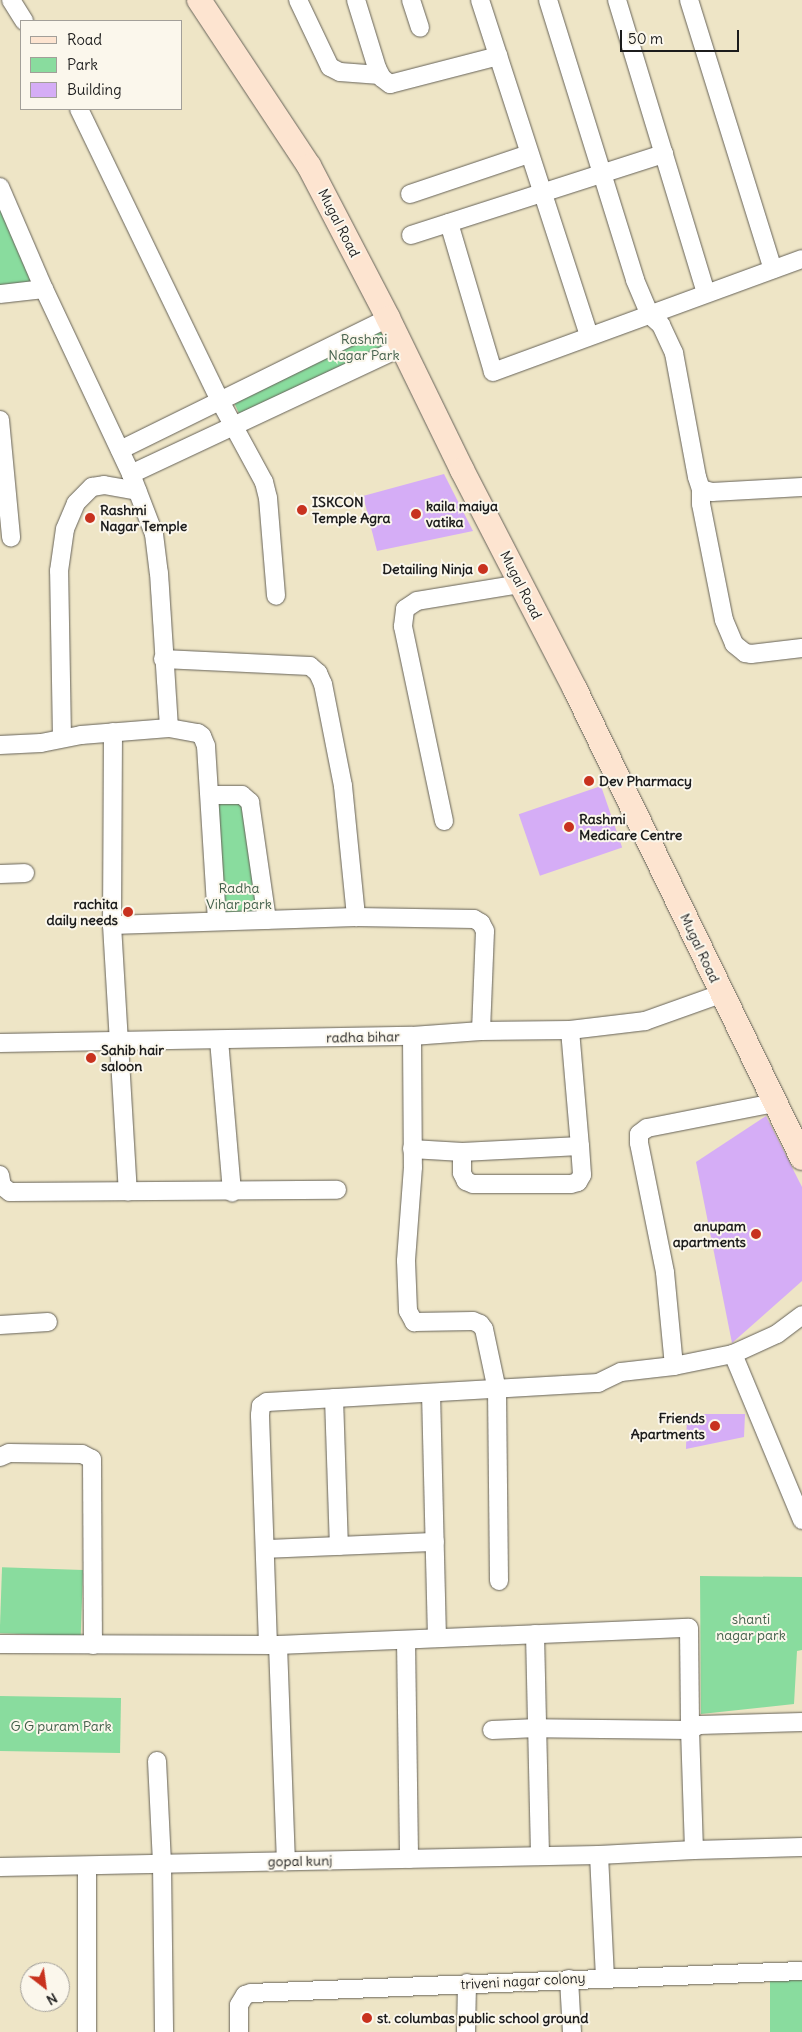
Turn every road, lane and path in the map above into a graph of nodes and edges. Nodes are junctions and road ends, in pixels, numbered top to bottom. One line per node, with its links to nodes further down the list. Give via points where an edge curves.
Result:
1 (11, 0): 10 (street)
2 (199, 0): 29 (street, Mugal Road, via 309,166)
3 (298, 0): 13 (street, via 330,67 340,72)
4 (356, 0): 13 (street)
5 (410, 0): 11 (street)
6 (480, 0): 12 (street)
7 (548, 0): 17 (street)
8 (617, 0): 16 (street)
9 (690, 0): 24 (street)
10 (23, 20)
11 (420, 28)
12 (498, 56): 13 (street, via 398,83 390,84); 15 (street)
13 (380, 75)
14 (79, 110): 32 (street)
15 (529, 154): 19 (street); 20 (street)
16 (664, 154): 17 (street); 26 (street)
17 (602, 174): 19 (street); 28 (street, via 635,280)
18 (0, 187): 25 (street)
19 (542, 193): 21 (street); 30 (street)
20 (410, 194)
21 (449, 223): 22 (street); 30 (street, via 493,372)
22 (411, 235)
23 (802, 258): 24 (street)
24 (773, 269): 26 (street)
25 (44, 289): 27 (street); 35 (street)
26 (706, 293): 28 (street)
27 (0, 294)
28 (650, 314): 30 (street); 38 (street, via 661,325 674,353)
29 (388, 318): 31 (street, Mugal Road); 32 (street)
30 (589, 336)
31 (402, 347): 34 (street); 41 (street, Mugal Road)
32 (220, 401): 34 (street); 35 (street)
33 (0, 420): 40 (street)
34 (234, 425): 36 (street); 42 (street, via 267,490)
35 (120, 450): 36 (street)
36 (131, 474): 39 (street)
37 (802, 487): 38 (street, via 712,492)
38 (701, 489): 43 (street, via 701,504 724,620 734,644 751,654)
39 (138, 491): 44 (street, via 157,551); 47 (street, via 104,485 92,487 76,503 65,530 59,571)
40 (11, 537)
41 (520, 584): 50 (street, via 417,601 405,609 403,626); 57 (street, Mugal Road, via 579,697)
42 (276, 596)
43 (802, 648)
44 (163, 659): 45 (street); 53 (street, via 310,666 318,673 323,684 343,786)
45 (169, 728): 46 (street); 49 (street, via 198,733 205,740)
46 (113, 732): 47 (street); 56 (street)
47 (62, 738): 48 (street, via 41,743)
48 (0, 745)
49 (210, 795): 54 (street, via 242,795 250,802); 55 (street)
50 (444, 821)
51 (24, 873): 52 (street)
52 (0, 874)
53 (356, 917): 54 (street); 59 (street, via 474,919 482,923 485,931)
54 (267, 920): 55 (street)
55 (217, 921): 56 (street)
56 (112, 925): 62 (street)
57 (722, 994): 58 (street, radha bihar, via 644,1021); 64 (street, Mugal Road)
58 (570, 1030): 59 (street, radha bihar); 65 (street)
59 (481, 1032): 60 (street, radha bihar)
60 (412, 1036): 61 (street, radha bihar); 66 (street)
61 (219, 1040): 62 (street, radha bihar); 72 (street)
62 (120, 1041): 63 (street, radha bihar); 71 (street)
63 (0, 1043)
64 (774, 1103): 68 (street, Mugal Road); 77 (street, via 647,1128 639,1134 665,1272)
65 (580, 1146): 67 (street); 67 (street, via 582,1175 578,1182 571,1184 473,1184 466,1181 462,1173)
66 (412, 1149): 67 (street); 78 (street, via 406,1261 408,1311 414,1322 473,1321 480,1324 489,1344)
67 (462, 1152)
68 (802, 1158)
69 (1, 1183): 71 (street, via 10,1192)
70 (337, 1190): 72 (street)
71 (128, 1192): 72 (street)
72 (232, 1192)
73 (802, 1315): 76 (street, via 778,1334)
74 (48, 1322): 75 (street)
75 (0, 1324)
76 (733, 1354): 77 (street); 82 (street)
77 (674, 1366): 78 (street, via 620,1372 598,1383)
78 (497, 1390): 79 (street); 86 (street)
79 (431, 1394): 80 (street); 83 (street)
80 (334, 1398): 84 (street); 85 (street, via 275,1400 262,1406)
81 (0, 1457): 91 (street, via 9,1453 82,1454 92,1459)
82 (802, 1520)
83 (434, 1542): 84 (street); 88 (street)
84 (339, 1546): 85 (street)
85 (266, 1549): 92 (street)
86 (499, 1581)
87 (535, 1634): 88 (street); 94 (street); 96 (street, via 689,1628)
88 (437, 1638): 89 (street)
89 (406, 1640): 92 (street); 102 (street)
90 (0, 1644): 91 (street)
91 (94, 1645): 92 (street)
92 (273, 1645): 103 (street)
93 (802, 1722): 96 (street, via 699,1725)
94 (537, 1728): 95 (street); 96 (street); 101 (street)
95 (492, 1730)
96 (690, 1730): 99 (street)
97 (157, 1761): 104 (street)
98 (802, 1847): 99 (street, gopal kunj)
99 (694, 1850): 100 (street, gopal kunj)
100 (600, 1855): 101 (street, gopal kunj); 108 (street)
101 (540, 1856): 102 (street, gopal kunj)
102 (409, 1859): 103 (street, gopal kunj)
103 (286, 1861): 104 (street, gopal kunj)
104 (162, 1864): 105 (street, gopal kunj); 112 (street)
105 (87, 1866): 106 (street, gopal kunj); 111 (street)
106 (0, 1867)
107 (802, 1971): 108 (street, triveni nagar colony)
108 (606, 1977): 109 (street, triveni nagar colony)
109 (569, 1979): 110 (street, triveni nagar colony); 115 (street)
110 (467, 1983): 113 (street, triveni nagar colony, via 245,1995 239,2004); 114 (street)
111 (87, 2032)
112 (164, 2032)
113 (239, 2032)
114 (466, 2032)
115 (572, 2032)

